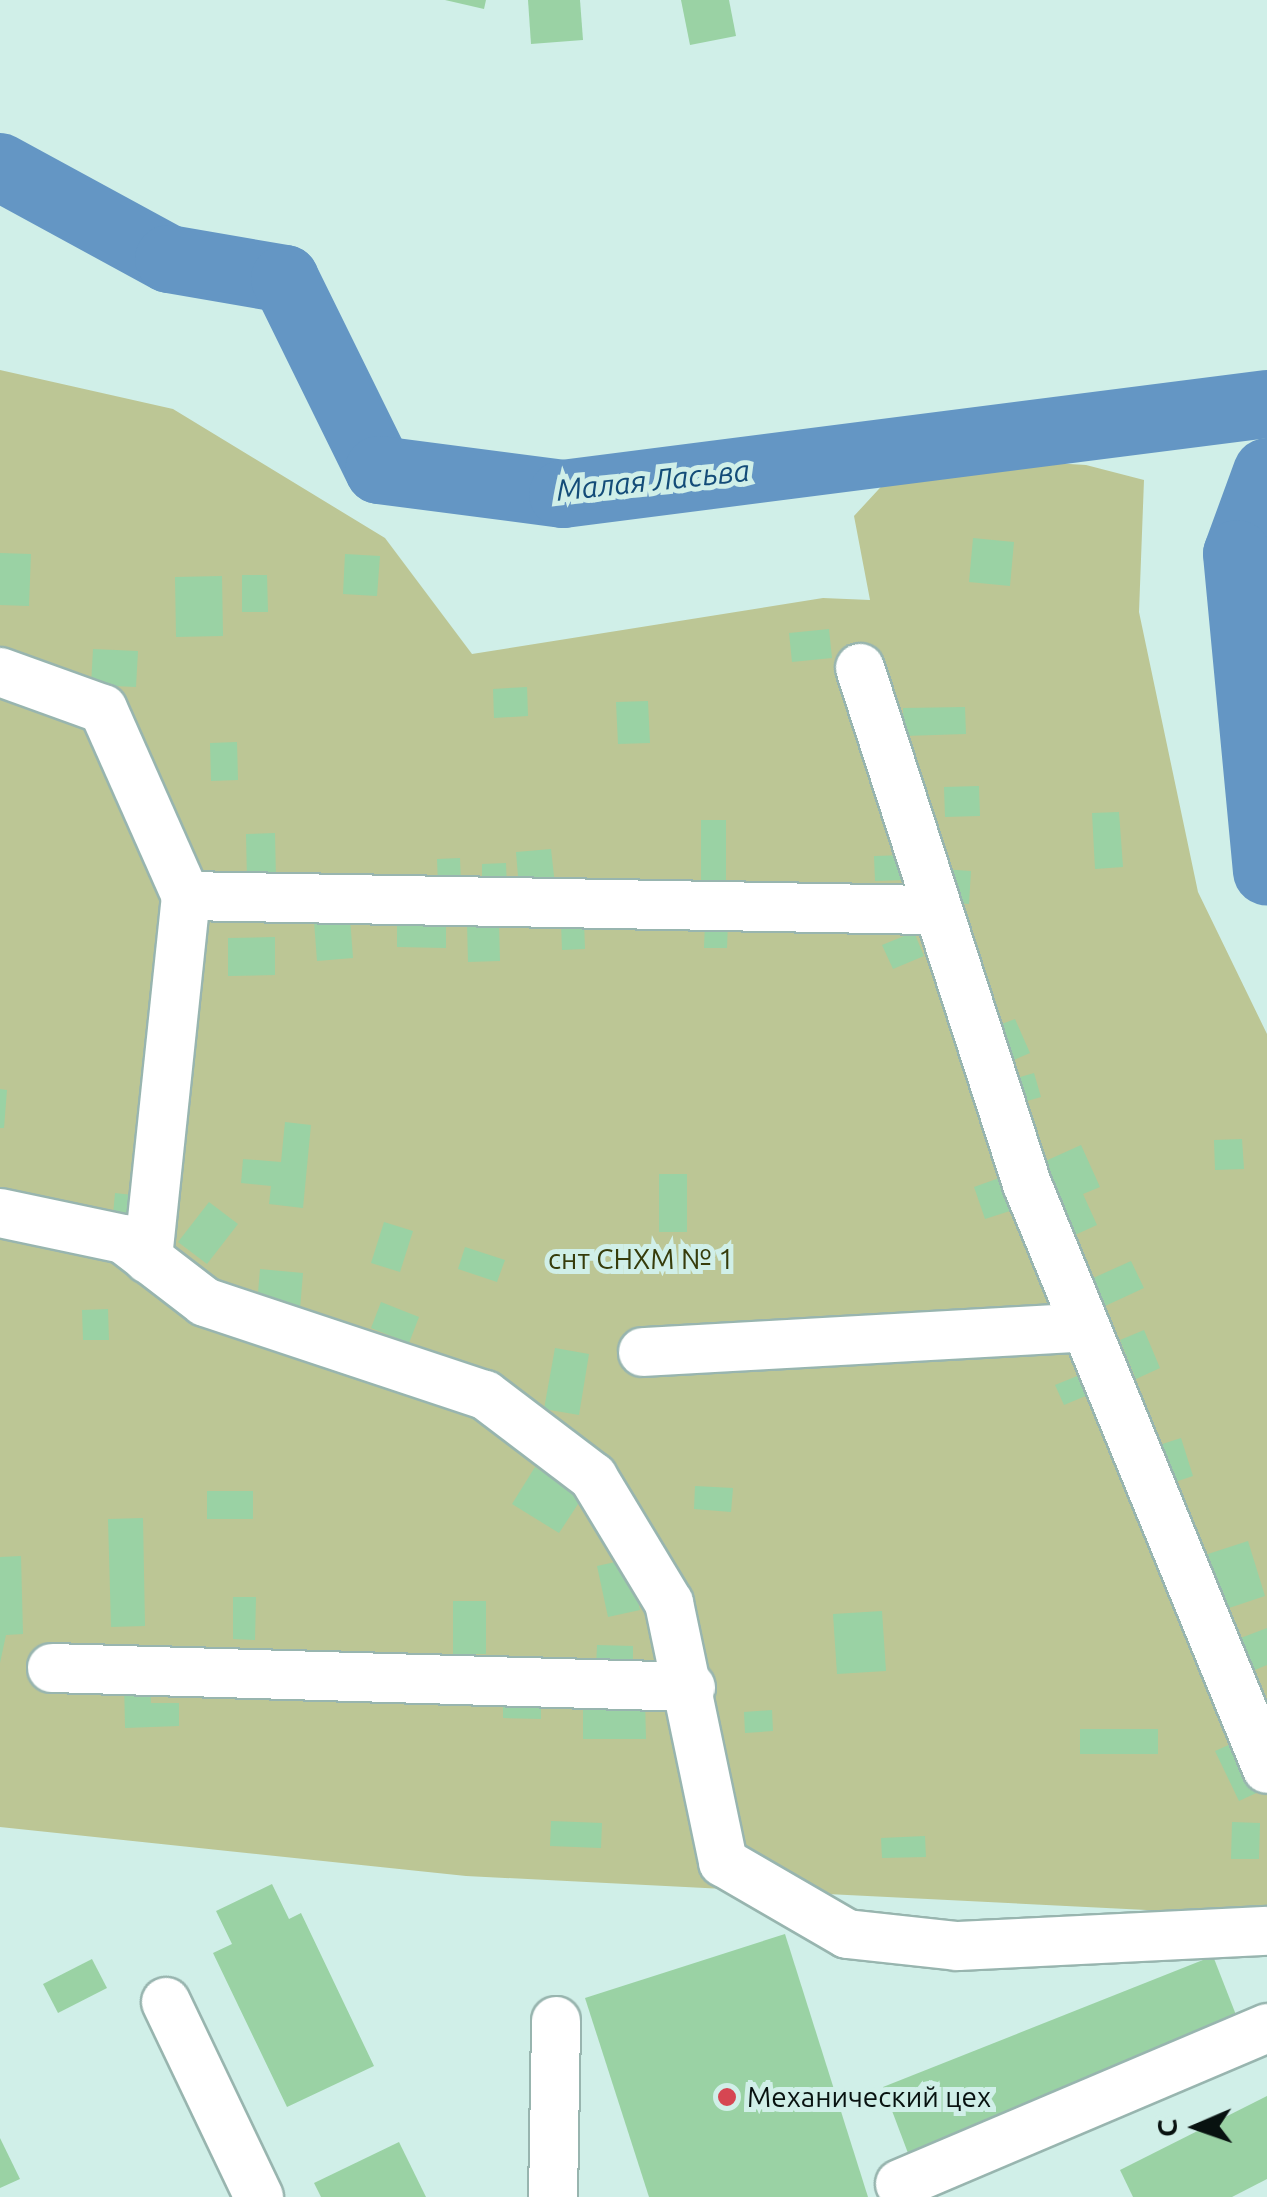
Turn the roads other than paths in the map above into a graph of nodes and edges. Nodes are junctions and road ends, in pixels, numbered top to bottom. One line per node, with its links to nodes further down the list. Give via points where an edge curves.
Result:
1 (860, 668): 4 (lane)
2 (0, 672): 3 (lane, via 103,710)
3 (186, 896): 4 (lane); 6 (lane)
4 (931, 910): 7 (lane)
5 (0, 1213): 6 (lane, via 122,1239)
6 (148, 1258): 10 (lane, via 205,1302 484,1394 592,1476 669,1603)
7 (1086, 1328): 8 (lane); 11 (lane)
8 (643, 1352)
9 (52, 1668): 10 (lane)
10 (691, 1686): 12 (lane, via 724,1862 847,1934 957,1946)
11 (1267, 1769)
12 (1267, 1931)
13 (166, 2002): 17 (lane)
14 (556, 2021): 18 (lane)
15 (1267, 2028): 16 (lane)
16 (900, 2184)
17 (258, 2197)
18 (553, 2197)

